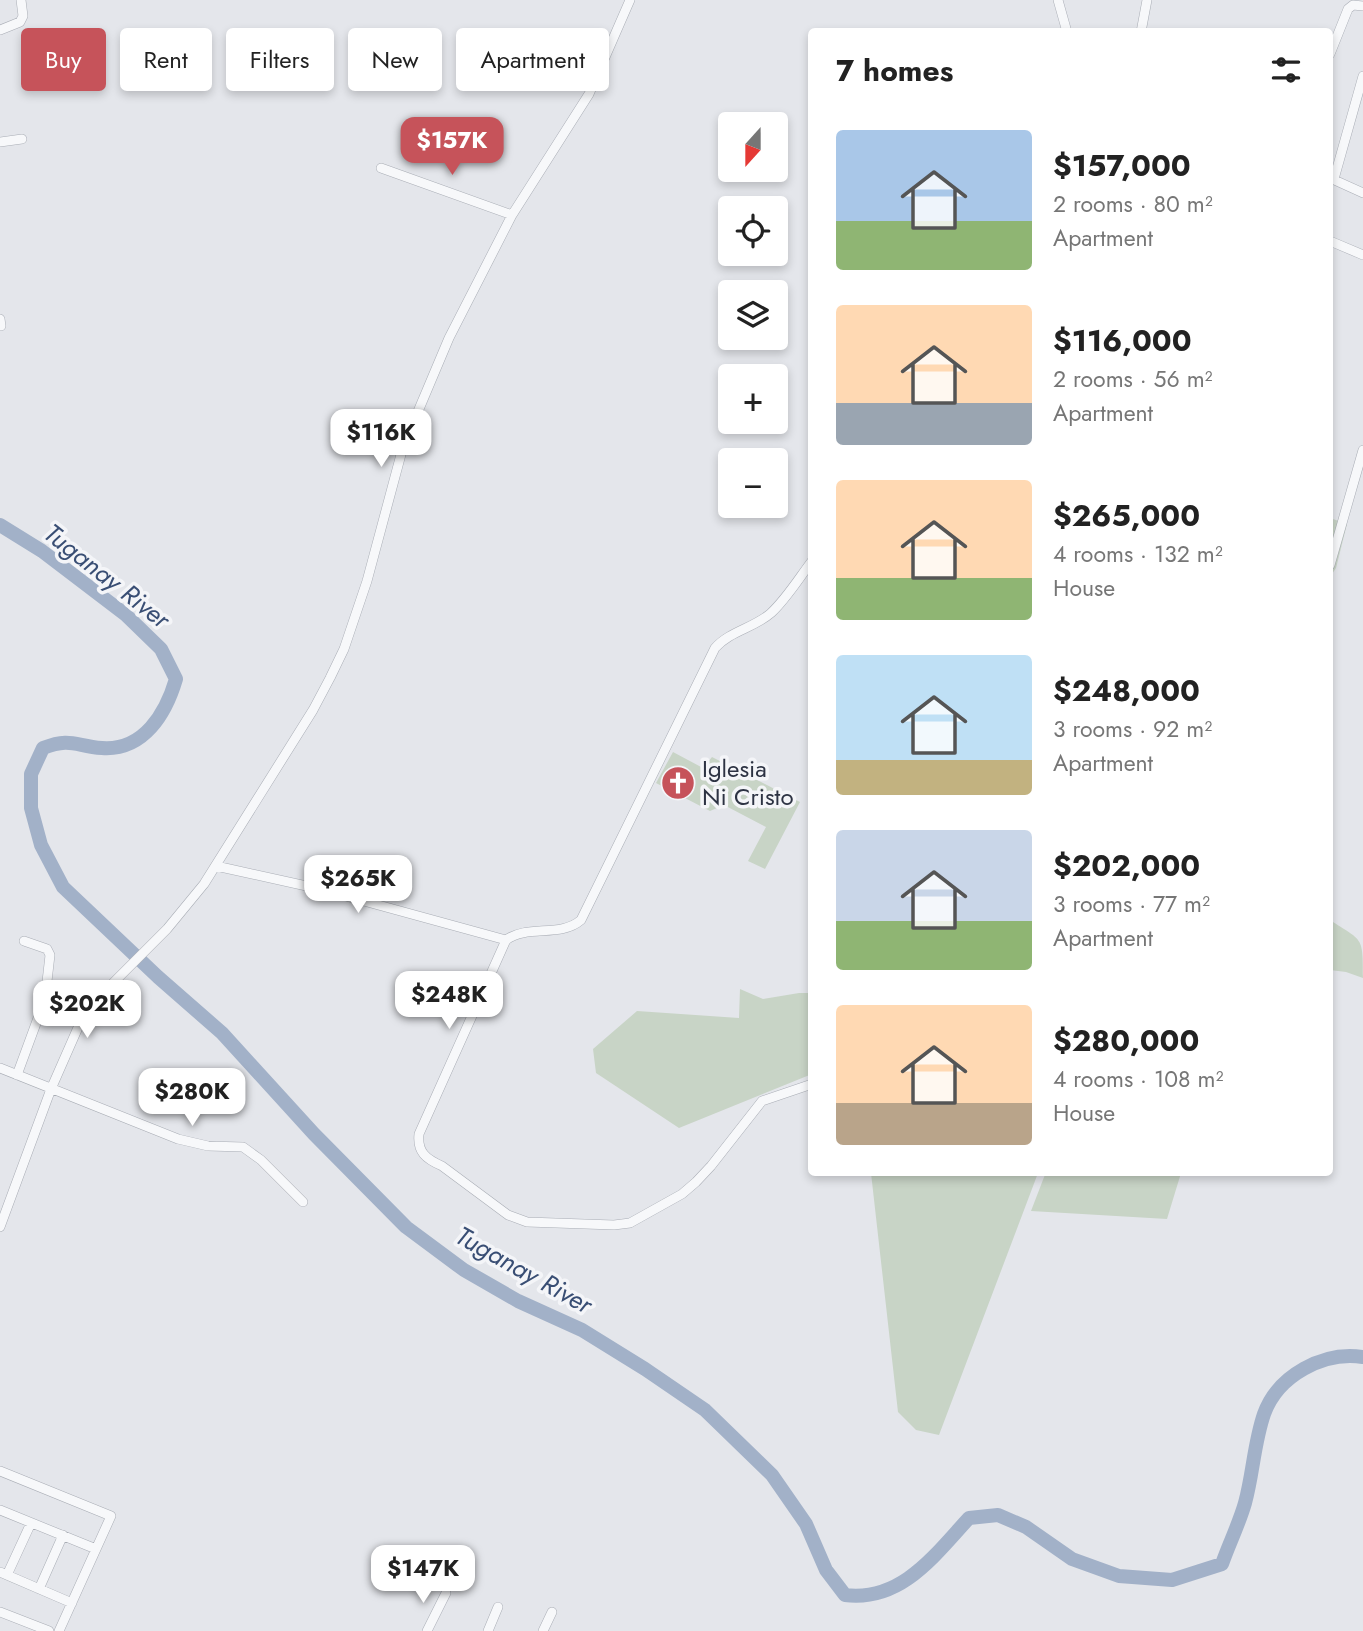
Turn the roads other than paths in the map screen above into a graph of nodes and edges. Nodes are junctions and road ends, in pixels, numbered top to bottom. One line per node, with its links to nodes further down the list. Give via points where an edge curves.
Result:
1 (21, 0): 8 (street, via 20,22)
2 (630, 0): 17 (street, via 589,94)
3 (1058, 0): 6 (street)
4 (1147, 0): 7 (street)
5 (1363, 6): 9 (street, via 1348,9)
6 (1066, 28)
7 (1142, 28)
8 (0, 30)
9 (1333, 46)
10 (1363, 76): 14 (street)
11 (22, 139): 12 (street)
12 (0, 142)
13 (382, 168): 17 (street)
14 (1333, 175)
15 (1333, 178): 16 (street)
16 (1363, 193)
17 (512, 215): 23 (street, via 449,338 403,447 367,581 335,668)
18 (1333, 242): 19 (street)
19 (1363, 255)
20 (1363, 450): 21 (street)
21 (1333, 555)
22 (808, 566): 24 (street, via 771,613 715,648 581,920 575,926 516,934)
23 (216, 866): 24 (street, via 320,888); 29 (street, via 180,915 80,1023)
24 (506, 940): 28 (street, via 418,1142 428,1160 517,1219 539,1224 630,1223 696,1182 762,1101)
25 (24, 941): 27 (street, via 47,949 50,955 45,999)
26 (0, 1069): 27 (street)
27 (17, 1075): 29 (street)
28 (808, 1085)
29 (51, 1089): 30 (street, via 178,1139 243,1147); 31 (street)
30 (303, 1202)
31 (0, 1227)
32 (0, 1471): 36 (street, via 111,1516)
33 (0, 1510): 34 (street)
34 (31, 1522): 35 (street); 37 (street)
35 (63, 1535): 36 (street); 38 (street)
36 (96, 1549): 40 (street)
37 (4, 1573): 38 (street)
38 (39, 1589): 40 (street)
39 (446, 1593): 46 (street)
40 (72, 1603): 45 (street)
41 (498, 1607): 47 (street)
42 (0, 1612): 44 (street)
43 (552, 1612): 48 (street)
44 (50, 1631)
45 (59, 1631)
46 (427, 1631)
47 (488, 1631)
48 (543, 1631)

